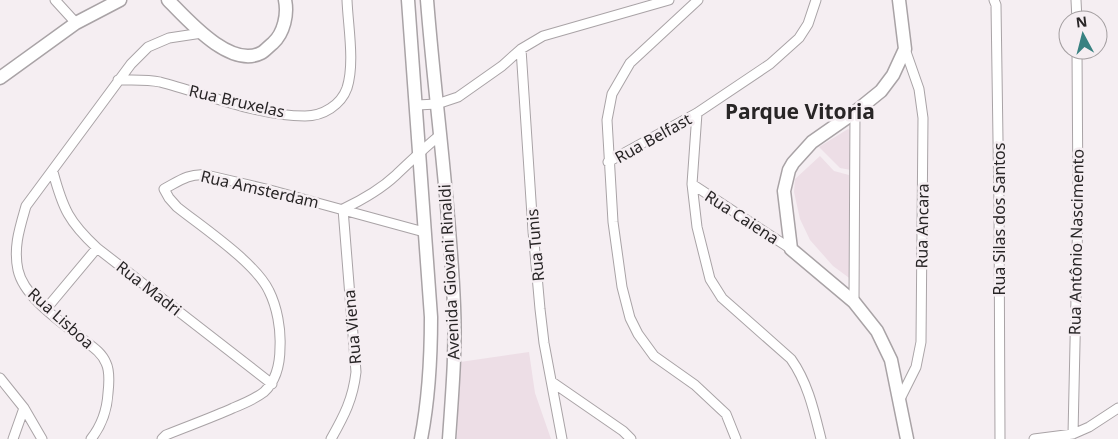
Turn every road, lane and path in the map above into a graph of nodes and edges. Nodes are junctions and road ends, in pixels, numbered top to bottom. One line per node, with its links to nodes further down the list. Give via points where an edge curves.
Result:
1 (55, 0): 13 (street)
2 (120, 0): 13 (street)
3 (168, 0): 14 (street)
4 (285, 0): 14 (street, via 287,9 283,29 276,41 261,54 234,54)
5 (347, 0): 19 (street, Rua Bruxelas, via 350,64 347,88 338,103 326,111 307,116 271,112 158,81)
6 (408, 0): 21 (street, Avenida Giovani Rinaldi)
7 (427, 0): 20 (street, Avenida Giovani Rinaldi)
8 (669, 0): 15 (street, via 543,36)
9 (698, 0): 26 (street, via 630,63 612,94 607,120)
10 (816, 0): 23 (street, Rua Belfast, via 799,38 770,64)
11 (899, 0): 16 (street)
12 (994, 0): 54 (street, Rua Silas dos Santos)
13 (76, 23): 18 (street)
14 (202, 33): 19 (street, Rua Lisboa, via 169,38 148,47)
15 (521, 49): 20 (street, via 458,97); 36 (street, Rua Tunis, via 540,309)
16 (905, 49): 22 (street, via 881,91); 38 (street, Rua Ancara, via 923,118 921,342 916,368)
17 (1077, 60): 41 (street, Rua Antônio Nascimento, via 1078,208)
18 (0, 78)
19 (118, 80): 27 (street, Rua Lisboa)
20 (437, 104): 21 (street); 24 (street, Avenida Giovani Rinaldi)
21 (416, 106): 25 (street, Avenida Giovani Rinaldi)
22 (855, 112): 32 (street, via 812,142 789,170 784,191); 33 (street)
23 (697, 113): 26 (street, Rua Belfast); 28 (street)
24 (440, 135): 25 (street); 48 (street, Avenida Giovani Rinaldi, via 454,306)
25 (419, 152): 29 (street, via 395,176 365,198); 30 (street, Avenida Giovani Rinaldi)
26 (608, 162): 51 (street, via 613,222 630,318 654,356 695,385 726,414)
27 (52, 172): 31 (street, Rua Madri, via 69,217); 34 (street, Rua Lisboa, via 26,206 16,252 24,286)
28 (692, 184): 32 (street, Rua Caiena); 52 (street, via 697,227 710,279 722,298 791,358 812,404)
29 (342, 209): 30 (street, Rua Amsterdam); 37 (street, Rua Amsterdam, via 206,175 186,176 164,189 176,207 252,267 269,291 281,340 280,361); 46 (street, Rua Viena, via 356,372 354,391)
30 (424, 232): 47 (street, Avenida Giovani Rinaldi, via 431,362)
31 (97, 248): 34 (street); 37 (street, Rua Madri)
32 (791, 249): 33 (street)
33 (854, 302): 38 (street, via 877,331 891,360)
34 (46, 309): 44 (street, Rua Lisboa, via 100,354 107,364 107,406 100,428)
35 (0, 378): 39 (street)
36 (552, 382): 49 (street, Rua Tunis); 50 (street)
37 (272, 384): 45 (street, via 245,403)
38 (899, 401): 53 (street)
39 (24, 408): 42 (street); 43 (street)
40 (1118, 408): 41 (street)
41 (1072, 434): 55 (street)
42 (13, 439)
43 (42, 439)
44 (92, 439)
45 (162, 439)
46 (331, 439)
47 (421, 439)
48 (449, 439)
49 (562, 439)
50 (631, 439)
51 (736, 439)
52 (821, 439)
53 (907, 439)
54 (1000, 439)
55 (1034, 439)

